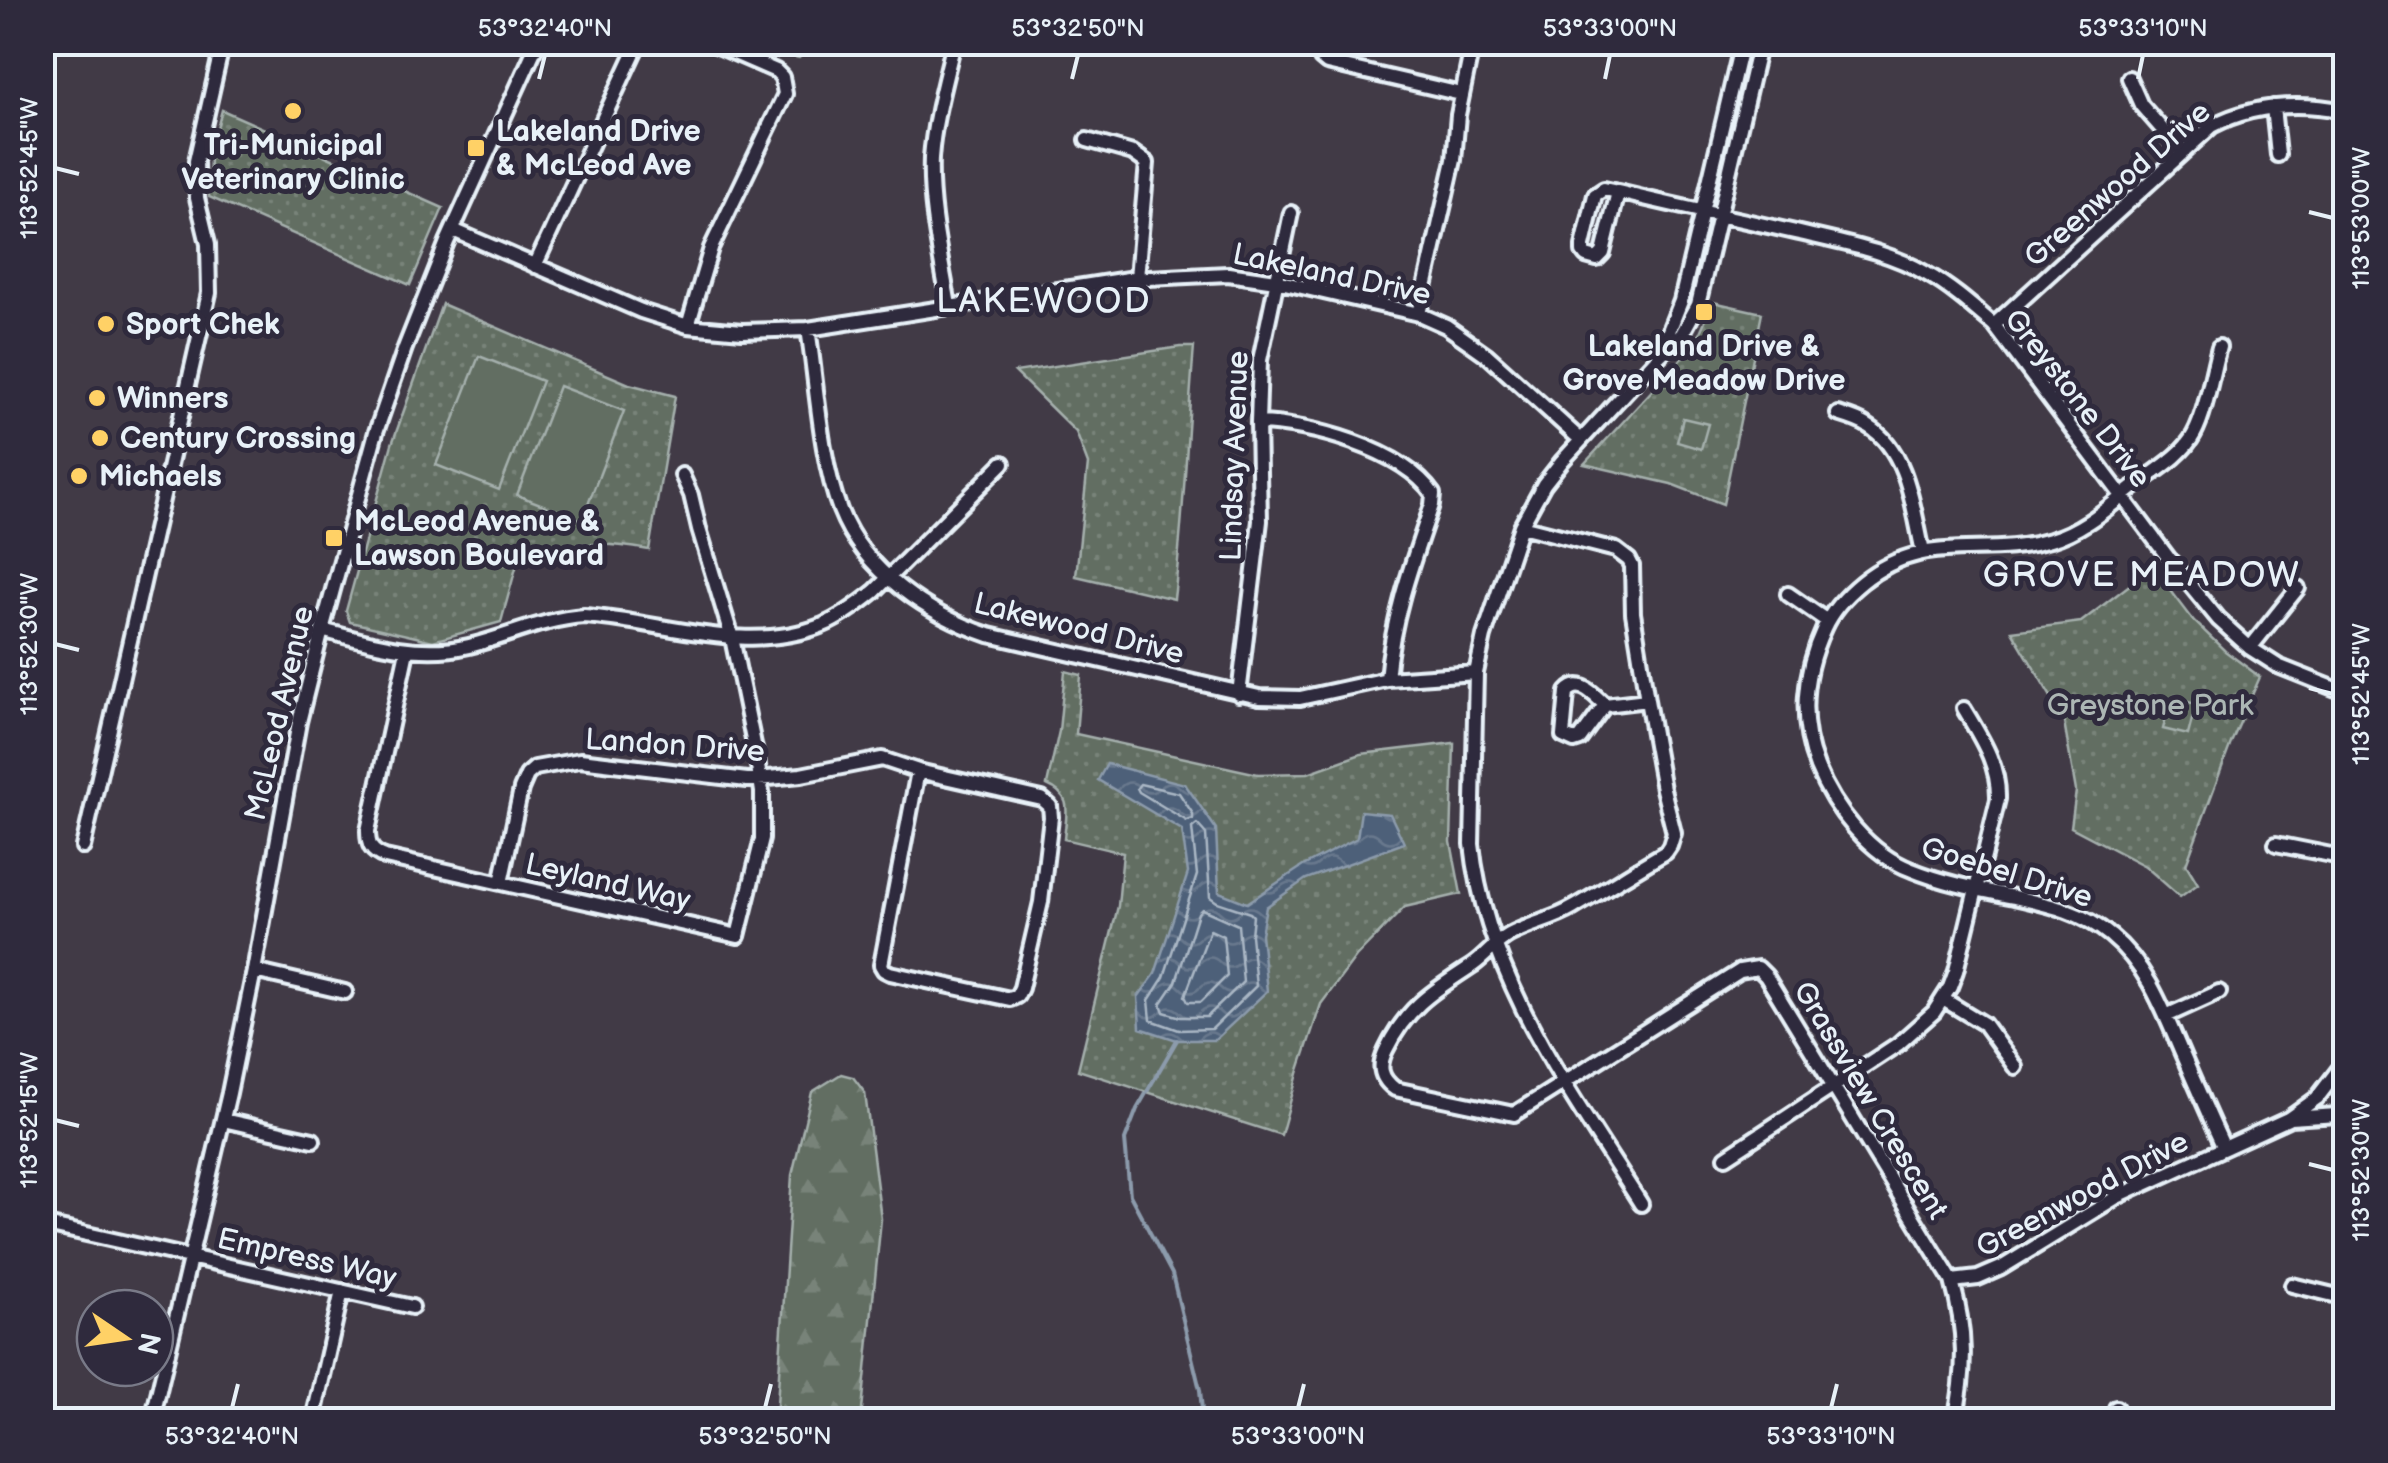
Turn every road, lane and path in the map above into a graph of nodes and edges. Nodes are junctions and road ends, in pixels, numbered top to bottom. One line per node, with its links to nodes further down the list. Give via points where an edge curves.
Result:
1 (222, 42): 58 (street, via 196,161 209,293)
2 (538, 42): 21 (street, McLeod Avenue)
3 (639, 42): 22 (street)
4 (710, 42): 27 (street, via 776,71 785,94 711,248)
5 (954, 42): 25 (street, via 931,164)
6 (1316, 42): 11 (street, via 1327,63)
7 (1474, 42): 11 (street)
8 (1742, 42): 18 (street)
9 (1760, 42): 20 (street)
10 (2129, 78): 15 (street, via 2142,105)
11 (1461, 94): 26 (street, via 1454,160)
12 (2273, 107): 13 (street, Greenwood Drive); 15 (street, Greenwood Drive, via 2224,119); 16 (street)
13 (2346, 112)
14 (1088, 140): 23 (street, via 1133,152 1147,163)
15 (2182, 152): 28 (street, Greenwood Drive)
16 (2278, 155)
17 (1618, 192): 17 (street, via 1603,253 1586,256 1595,195); 18 (street, Greystone Drive)
18 (1701, 212): 20 (street, Greystone Drive); 31 (street, via 1681,300)
19 (1291, 213): 24 (street, Lindsay Avenue)
20 (1720, 216): 28 (street, Greystone Drive, via 1887,256 1926,273); 31 (street, via 1698,305)
21 (452, 230): 22 (street, Lakeland Drive); 44 (street, McLeod Avenue, via 376,432)
22 (535, 266): 27 (street, Lakeland Drive)
23 (1137, 278): 24 (street, Lakeland Drive, via 1228,274); 25 (street, Lakeland Drive)
24 (1276, 281): 26 (street, Lakeland Drive); 33 (street, Lindsay Avenue, via 1260,360)
25 (949, 306): 29 (street, Lakeland Drive)
26 (1419, 314): 34 (street, Lakeland Drive, via 1487,355)
27 (688, 326): 29 (street, Lakeland Drive)
28 (1994, 326): 37 (street, Greystone Drive)
29 (808, 329): 40 (street, Lakewood Drive, via 840,512)
30 (2219, 347): 37 (street, Goebel Drive, via 2197,430)
31 (1658, 358): 34 (street)
32 (1838, 414): 39 (street, via 1878,433 1898,460)
33 (1258, 423): 49 (street, via 1286,424 1366,447 1433,494 1400,601); 51 (street, Lindsay Avenue, via 1260,521)
34 (1581, 440): 38 (street)
35 (1003, 463): 40 (street)
36 (682, 475): 45 (street, Leyland Way)
37 (2123, 496): 39 (street, Goebel Drive, via 2078,529 2048,541); 46 (street, Greystone Drive, via 2201,601)
38 (1520, 526): 48 (street); 52 (street, via 1616,550 1629,560)
39 (1923, 552): 43 (street, Goebel Drive, via 1872,574)
40 (890, 577): 45 (street, via 827,623 790,634); 51 (street, Lakewood Drive, via 931,610 988,635)
41 (2298, 588): 46 (street)
42 (1788, 594): 43 (street)
43 (1827, 621): 61 (street, Goebel Drive, via 1804,704 1823,782 1854,826 1890,859)
44 (322, 630): 47 (street); 63 (street, McLeod Avenue)
45 (732, 638): 47 (street, via 584,616 467,646); 56 (street, Leyland Way)
46 (2250, 648): 50 (street, Greystone Drive)
47 (406, 651): 60 (street, Leyland Way, via 368,831 371,849 385,858)
48 (1476, 674): 49 (street, Lakewood Drive); 62 (street, via 1472,844)
49 (1387, 679): 51 (street, Lakewood Drive, via 1300,698)
50 (2346, 693)
51 (1239, 694)
52 (1647, 700): 53 (street); 62 (street, via 1674,826 1670,846 1566,912)
53 (1605, 705)
54 (1964, 709): 61 (street, via 1991,756 1998,784)
55 (918, 771): 55 (street, Landon Drive, via 881,965 890,973 1010,999 1021,988 1041,902 1050,806); 56 (street, Landon Drive, via 882,759)
56 (760, 779): 60 (street, Landon Drive, via 580,760 535,768 521,790); 60 (street, Leyland Way, via 762,839 738,936)
57 (2276, 844): 59 (street)
58 (83, 847)
59 (2346, 858)
60 (500, 883)
61 (1978, 889): 66 (street); 67 (street, Goebel Drive, via 2054,906 2096,924 2138,963)
62 (1495, 945): 70 (street); 70 (street, via 1418,1003 1395,1031 1382,1076 1395,1089 1504,1114 1523,1110)
63 (254, 971): 64 (street); 74 (street, McLeod Avenue)
64 (345, 992)
65 (2219, 992): 67 (street)
66 (1943, 999): 69 (street, via 1984,1024); 71 (street, via 1898,1044)
67 (2166, 1016): 76 (street, Goebel Drive)
68 (2346, 1060): 73 (street, Greenwood Drive, via 2318,1098)
69 (2015, 1067)
70 (1565, 1083): 71 (street, Grassview Crescent, via 1740,971 1758,968); 78 (street)
71 (1832, 1086): 77 (street); 81 (street, Grassview Crescent)
72 (2346, 1107): 73 (street, Greenwood Drive, via 2338,1115)
73 (2288, 1118): 76 (street, Greenwood Drive)
74 (223, 1120): 75 (street); 80 (street, McLeod Avenue)
75 (312, 1140)
76 (2224, 1148): 81 (street, Greenwood Drive, via 2117,1197 2001,1268)
77 (1726, 1157)
78 (1641, 1204)
79 (42, 1224): 80 (street, Empress Way)
80 (192, 1258): 83 (street, Empress Way); 86 (street, McLeod Avenue)
81 (1952, 1282): 88 (street, Grassview Crescent, via 1964,1345)
82 (2292, 1285): 84 (street)
83 (342, 1292): 85 (street, Empress Way); 87 (street)
84 (2346, 1298)
85 (412, 1307)
86 (152, 1420)
87 (313, 1420)
88 (1955, 1420)

